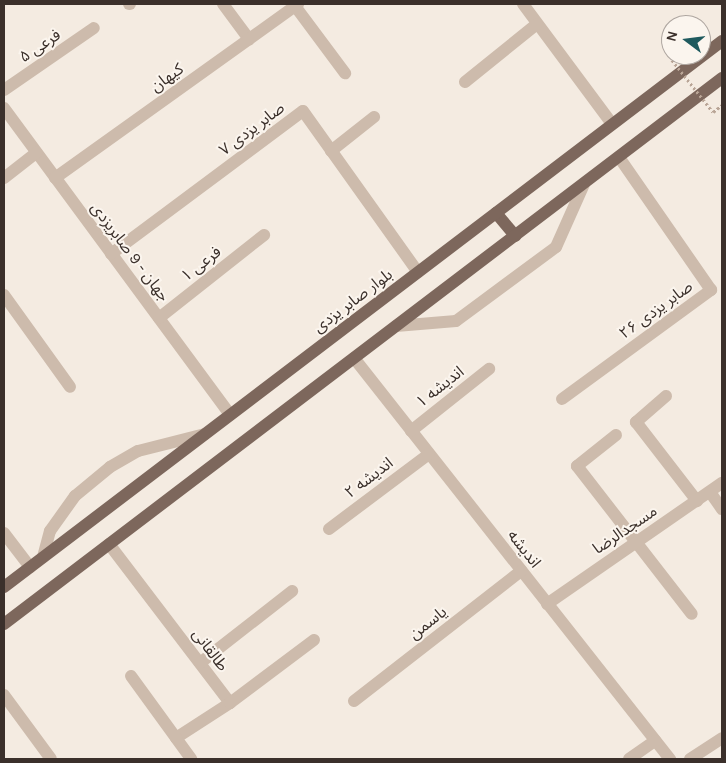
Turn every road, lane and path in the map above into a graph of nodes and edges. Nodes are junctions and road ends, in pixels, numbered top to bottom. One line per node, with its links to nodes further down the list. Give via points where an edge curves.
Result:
1 (224, 4): 6 (street)
2 (523, 4): 4 (street)
3 (296, 5): 6 (street, کیهان); 9 (street)
4 (537, 24): 11 (street); 16 (street)
5 (94, 28): 12 (street, فرعی ۵)
6 (249, 39): 21 (street, کیهان)
7 (722, 41): 16 (main road, بلوار صابر یزدی)
8 (676, 65): 13 (path, bridge, via 712,112)
9 (345, 73)
10 (722, 78): 19 (main road)
11 (465, 82)
12 (4, 90)
13 (722, 105)
14 (4, 108): 18 (street, جهان - 9 صابریزدی)
15 (374, 117): 17 (street)
16 (612, 124): 23 (main road, بلوار صابر یزدی)
17 (331, 151): 26 (street, صابر یزدی ۷, via 303,112); 27 (street, صابر یزدی ۷)
18 (36, 153): 20 (street); 21 (street, جهان - 9 صابریزدی)
19 (619, 157): 22 (main road); 35 (street, صابر یزدی ۲۶, via 712,290)
20 (4, 178)
21 (55, 178): 26 (street, جهان - 9 صابریزدی)
22 (584, 184): 25 (main road); 30 (street, via 556,247 456,321)
23 (496, 212): 25 (main road); 27 (main road, بلوار صابر یزدی)
24 (264, 235): 29 (street, فرعی ۱)
25 (515, 236): 30 (main road)
26 (110, 254): 29 (street, جهان - 9 صابریزدی)
27 (418, 272): 36 (main road, بلوار صابر یزدی)
28 (4, 295): 33 (street)
29 (159, 318): 36 (street, جهان - 9 صابریزدی)
30 (396, 326): 31 (main road)
31 (354, 358): 37 (street, اندیشه); 48 (main road)
32 (489, 369): 37 (street, اندیشه ۱)
33 (70, 387)
34 (666, 396): 43 (street, via 636,422)
35 (562, 399)
36 (230, 415): 38 (main road, بلوار صابر یزدی)
37 (411, 431): 40 (street, اندیشه)
38 (205, 434): 49 (main road, بلوار صابر یزدی); 49 (street, via 138,451 110,467 75,496 50,531)
39 (616, 435): 47 (street, via 577,466)
40 (429, 454): 45 (street, اندیشه ۲); 51 (street, اندیشه)
41 (722, 483): 42 (street, مسجدالرضا)
42 (710, 492): 43 (street, مسجدالرضا); 44 (street)
43 (697, 501): 47 (street, مسجدالرضا)
44 (722, 509)
45 (329, 529)
46 (4, 533): 50 (street)
47 (637, 542): 54 (street, مسجدالرضا); 55 (street)
48 (109, 544): 56 (main road); 58 (street, طالقانی)
49 (43, 557): 50 (main road, بلوار صابر یزدی)
50 (30, 567): 52 (main road, بلوار صابر یزدی)
51 (521, 571): 54 (street, اندیشه); 61 (street, یاسمن)
52 (4, 587)
53 (292, 591): 58 (street)
54 (547, 604): 65 (street, اندیشه)
55 (692, 614)
56 (4, 624)
57 (314, 640): 62 (street)
58 (200, 663): 62 (street, طالقانی)
59 (131, 676): 63 (street)
60 (4, 696): 66 (street)
61 (354, 701)
62 (230, 703): 63 (street)
63 (176, 738): 67 (street)
64 (722, 738): 70 (street)
65 (655, 741): 68 (street); 69 (street, اندیشه)
66 (51, 759)
67 (191, 759)
68 (629, 759)
69 (670, 759)
70 (690, 759)

